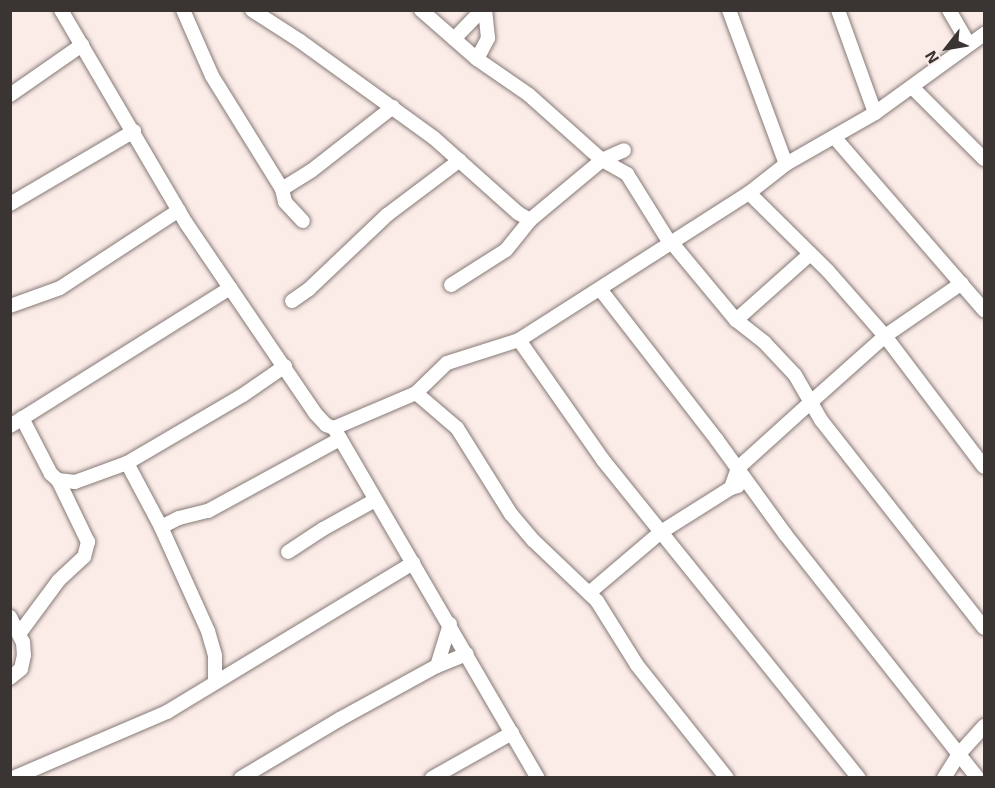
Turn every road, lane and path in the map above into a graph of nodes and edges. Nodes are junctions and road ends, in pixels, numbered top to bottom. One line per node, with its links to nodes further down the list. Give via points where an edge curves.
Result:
1 (62, 10): 12 (street)
2 (183, 10): 25 (street, via 212,76)
3 (252, 10): 16 (street)
4 (421, 10): 10 (street)
5 (484, 10): 10 (street); 13 (street, via 488,38)
6 (729, 10): 24 (street)
7 (838, 10): 17 (street)
8 (949, 10): 11 (street)
9 (984, 34): 11 (street)
10 (454, 39): 13 (street)
11 (969, 44): 14 (street)
12 (82, 45): 15 (street); 18 (street)
13 (477, 59): 23 (street, via 529,95)
14 (912, 87): 17 (street); 21 (street)
15 (10, 95)
16 (393, 107): 22 (street); 25 (street)
17 (875, 113): 19 (street)
18 (134, 131): 27 (street); 28 (street)
19 (835, 138): 24 (street); 33 (street)
20 (624, 150): 23 (street)
21 (984, 159)
22 (460, 160): 29 (street); 37 (street, via 387,215)
23 (602, 160): 29 (street); 31 (street, via 627,174)
24 (786, 164): 26 (street)
25 (282, 189): 30 (street, via 285,202)
26 (749, 193): 31 (street); 32 (street)
27 (10, 204)
28 (179, 210): 35 (street); 38 (street, via 60,288)
29 (530, 220): 34 (street, via 506,250)
30 (303, 221)
31 (671, 243): 36 (street); 40 (street)
32 (810, 254): 40 (street); 41 (street)
33 (962, 282): 39 (street); 41 (street)
34 (451, 285)
35 (230, 288): 43 (street); 46 (street)
36 (600, 289): 42 (street); 51 (street)
37 (292, 301)
38 (10, 306)
39 (984, 310)
40 (736, 320): 45 (street, via 764,342 795,375)
41 (885, 336): 45 (street); 50 (street)
42 (519, 340): 44 (street, via 447,363); 57 (street, via 603,460)
43 (285, 366): 48 (street, via 315,413); 49 (street)
44 (416, 393): 48 (street); 60 (street, via 457,428 511,514)
45 (811, 402): 51 (street); 63 (street)
46 (22, 418): 47 (street); 52 (street, via 51,474)
47 (10, 426)
48 (337, 434): 55 (street); 56 (street, via 208,511)
49 (128, 463): 52 (street, via 75,482); 56 (street)
50 (984, 467)
51 (738, 468): 53 (street); 54 (street)
52 (58, 480): 64 (street, via 88,542 84,557 59,580)
53 (749, 484): 54 (street); 71 (street)
54 (731, 488): 57 (street)
55 (375, 500): 58 (street); 59 (street)
56 (161, 527): 68 (street, via 213,644)
57 (661, 532): 60 (street); 77 (street)
58 (288, 552)
59 (413, 563): 62 (street); 68 (street)
60 (589, 593): 76 (street, via 608,615 637,665)
61 (10, 617): 64 (street)
62 (450, 624): 65 (street); 66 (street)
63 (984, 628)
64 (19, 634): 67 (street, via 24,655 21,669)
65 (467, 654): 66 (street); 70 (street)
66 (437, 666): 73 (street)
67 (10, 678)
68 (215, 682): 72 (street, via 167,712)
69 (984, 726): 71 (street)
70 (512, 733): 74 (street); 75 (street)
71 (959, 754): 78 (street); 79 (street)
72 (13, 777)
73 (241, 777)
74 (432, 777)
75 (538, 777)
76 (727, 777)
77 (859, 777)
78 (944, 777)
79 (978, 777)

